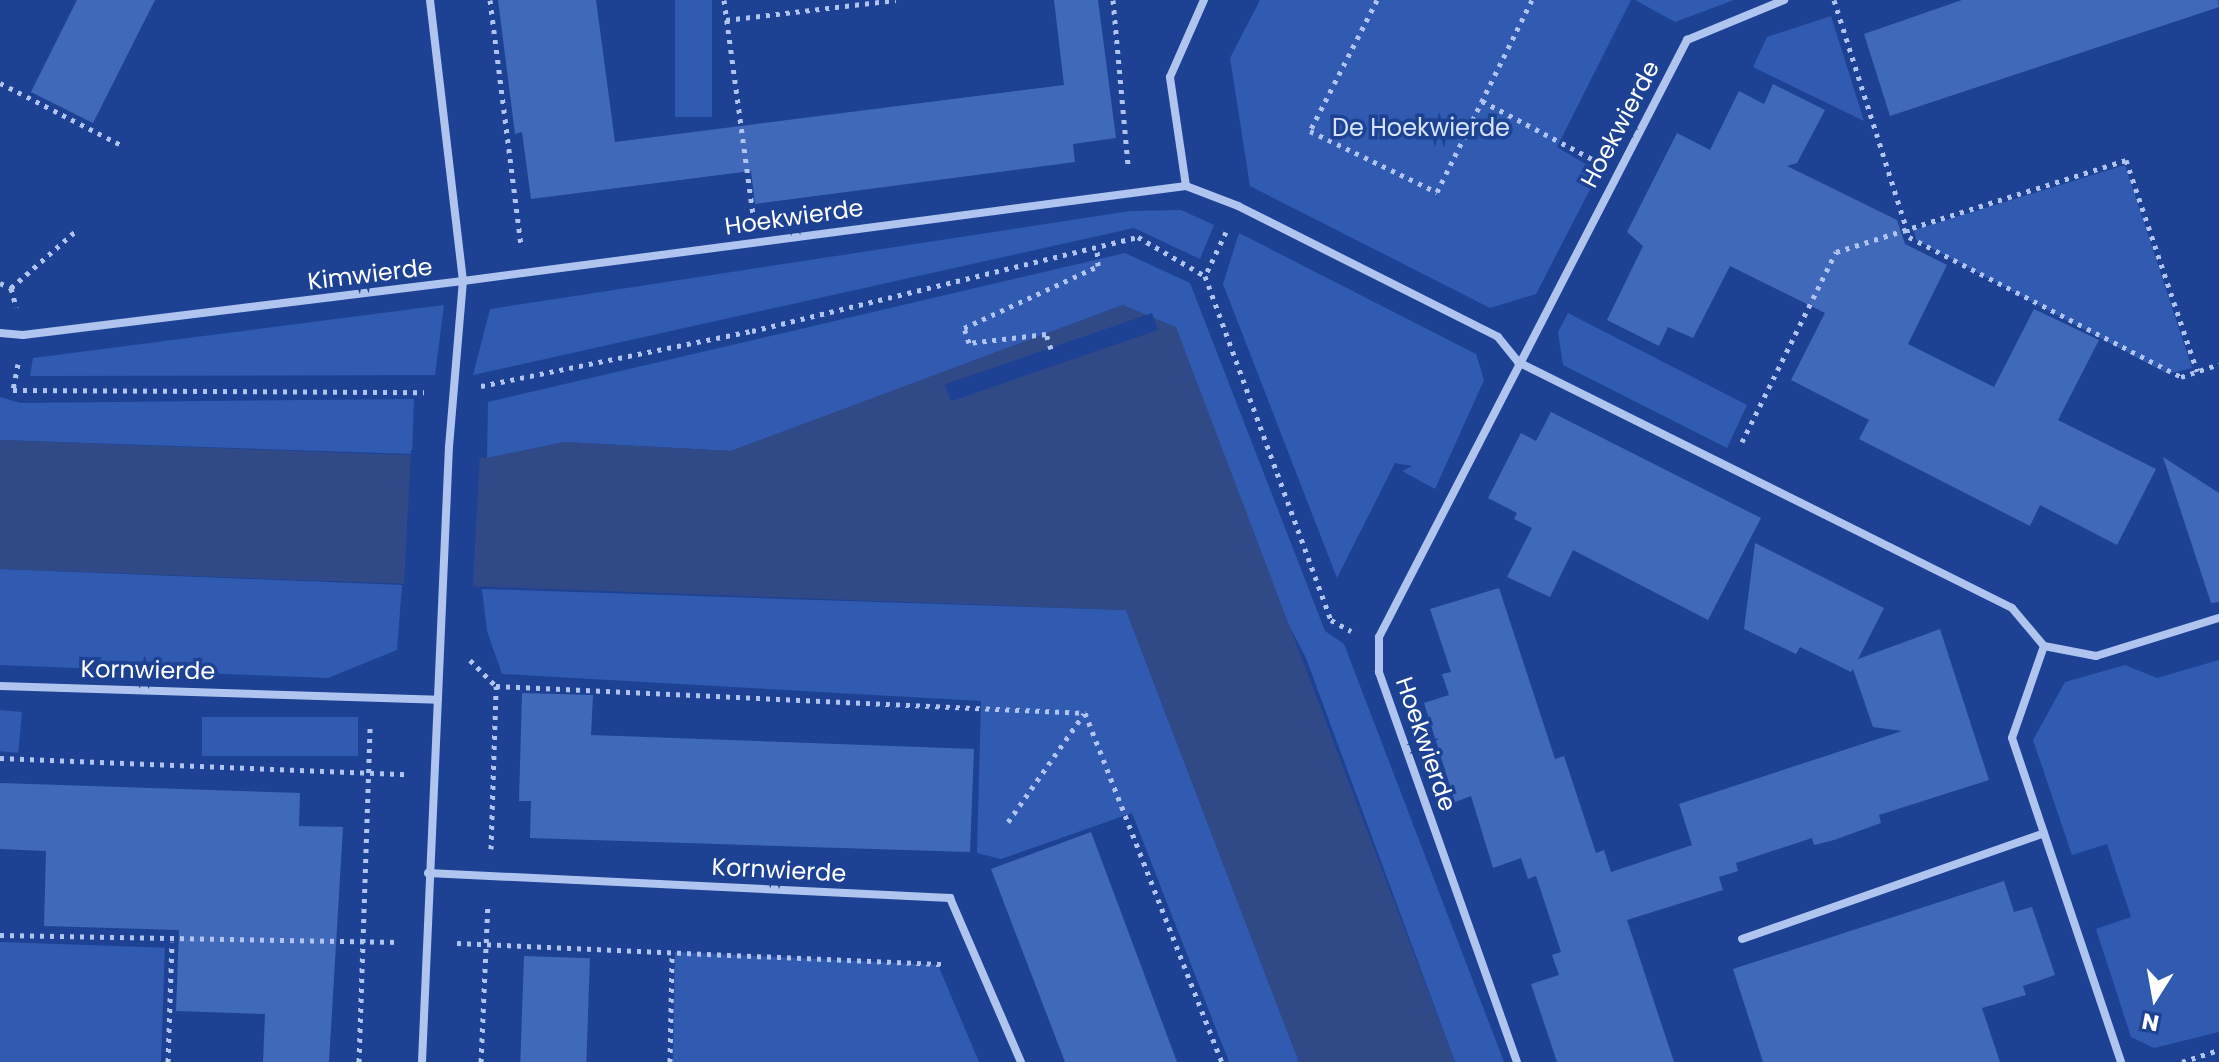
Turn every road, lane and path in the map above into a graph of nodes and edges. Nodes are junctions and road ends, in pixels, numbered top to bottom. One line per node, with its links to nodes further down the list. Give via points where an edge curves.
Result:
1 (430, 0): 25 (street, Kimwierde)
2 (490, 0): 23 (path)
3 (724, 0): 11 (path)
4 (896, 0): 11 (path)
5 (1113, 0): 17 (path)
6 (1204, 0): 16 (street, via 1170,77)
7 (1377, 0): 13 (path, via 1310,131 1437,192)
8 (1532, 0): 13 (path)
9 (1784, 0): 15 (street, Hoekwierde, via 1687,40)
10 (1834, 0): 19 (path)
11 (726, 20): 21 (path)
12 (0, 83): 14 (path)
13 (1482, 101): 15 (path)
14 (123, 146)
15 (1617, 172): 30 (street, Hoekwierde)
16 (1186, 186): 17 (street, Hoekwierde); 18 (street, Hoekwierde)
17 (1130, 193): 21 (street, Hoekwierde)
18 (1238, 206): 24 (path); 30 (street, Hoekwierde, via 1498,337)
19 (1906, 227): 32 (path, via 1909,237 2181,377); 32 (path, via 2126,160); 34 (path, via 1836,252)
20 (78, 229): 26 (path, via 11,288)
21 (757, 242): 23 (street, Hoekwierde)
22 (1097, 247): 24 (path, via 1138,237); 29 (path, via 1098,266 964,328 969,343 1046,334); 33 (path, via 752,331)
23 (525, 273): 25 (street, Hoekwierde)
24 (1205, 276): 36 (path, via 1331,620 1346,631 1365,629)
25 (463, 281): 28 (street, Kimwierde); 33 (street)
26 (0, 283)
27 (0, 333): 28 (street, Kimwierde)
28 (23, 335): 33 (path, via 13,390)
29 (1051, 349)
30 (1518, 362): 34 (street, Hoekwierde); 36 (street, Hoekwierde)
31 (2219, 364): 32 (path)
32 (2197, 371)
33 (453, 392): 38 (street)
34 (1729, 467): 37 (street, Hoekwierde, via 2012,608)
35 (2219, 618): 37 (street, via 2096,656)
36 (1379, 637): 63 (street, Hoekwierde, via 1379,672)
37 (2044, 646): 47 (street, via 2012,738)
38 (440, 652): 41 (street); 42 (path, via 464,653 496,686)
39 (0, 686): 40 (street, Kornwierde)
40 (372, 696): 41 (street, Kornwierde); 44 (path)
41 (438, 700): 45 (street)
42 (1085, 713): 46 (path); 62 (path)
43 (0, 758): 44 (path)
44 (368, 772): 45 (path); 51 (path)
45 (433, 775): 48 (street)
46 (1008, 822)
47 (2044, 833): 50 (street); 64 (street)
48 (428, 873): 53 (street); 55 (street, Kornwierde, via 950,898)
49 (0, 935): 52 (path)
50 (1742, 939)
51 (365, 941): 52 (path); 53 (path); 58 (path)
52 (172, 942): 57 (path)
53 (426, 942): 54 (path); 59 (street)
54 (672, 953): 55 (path); 60 (path)
55 (980, 966): 61 (street, Kornwierde)
56 (2219, 1050): 65 (path)
57 (168, 1062)
58 (359, 1062)
59 (422, 1062)
60 (670, 1062)
61 (1021, 1062)
62 (1222, 1062)
63 (1517, 1062)
64 (2121, 1062)
65 (2182, 1062)

